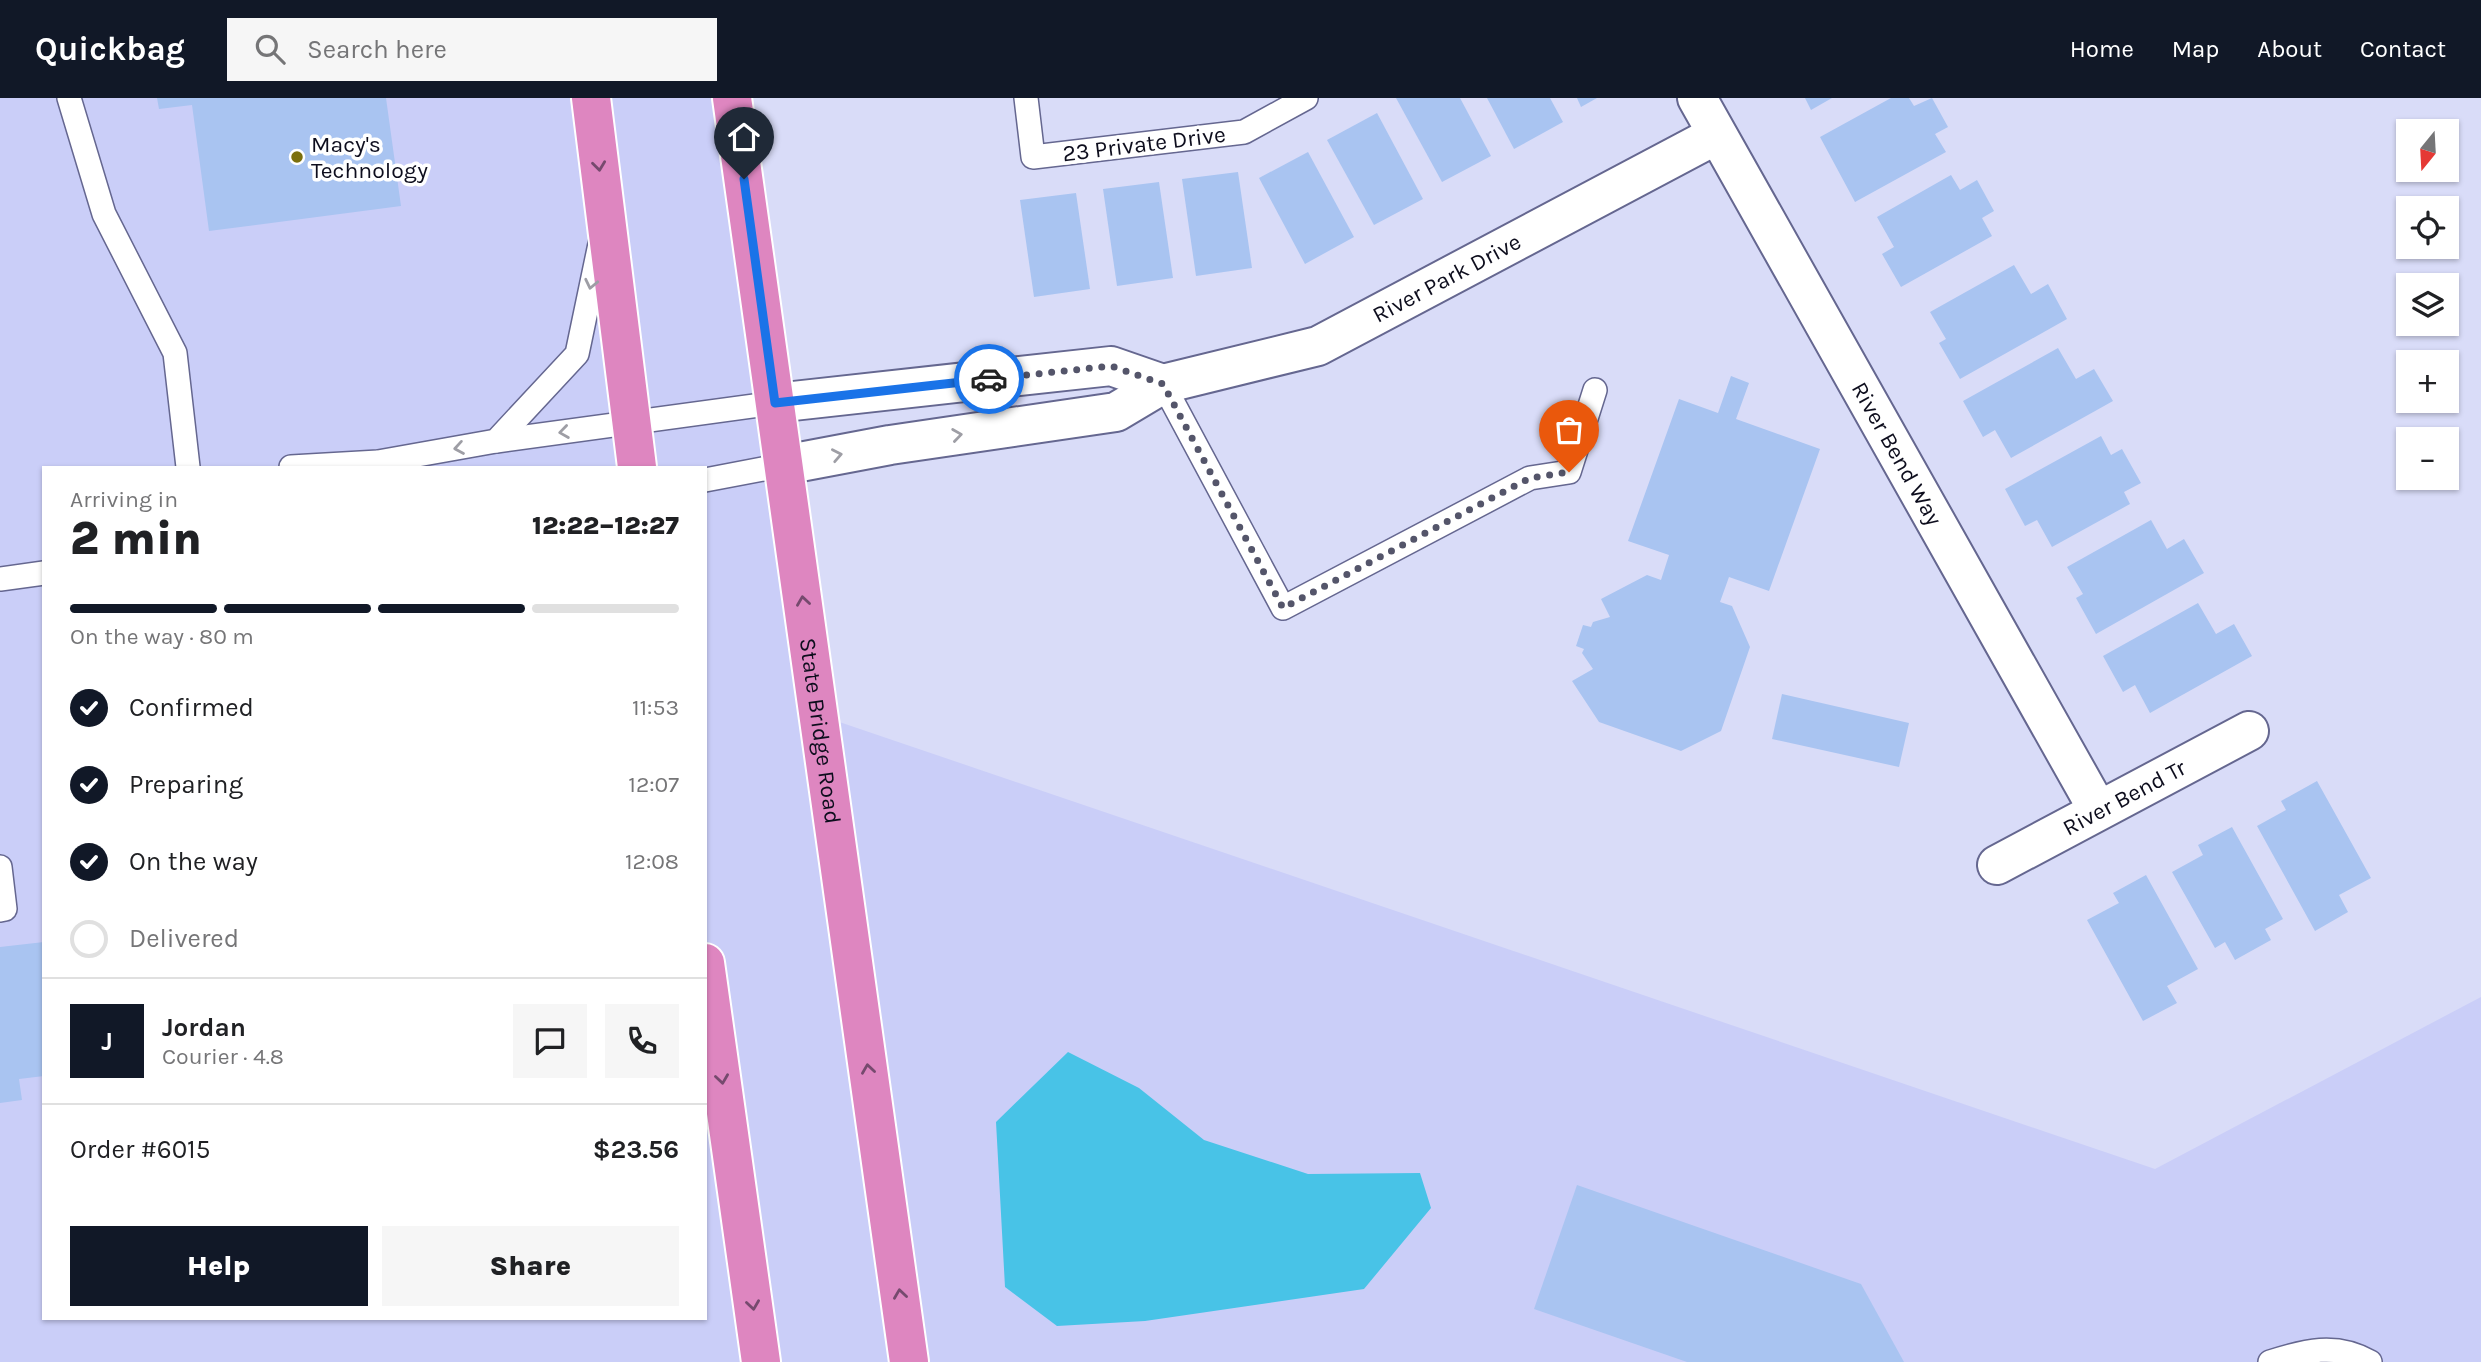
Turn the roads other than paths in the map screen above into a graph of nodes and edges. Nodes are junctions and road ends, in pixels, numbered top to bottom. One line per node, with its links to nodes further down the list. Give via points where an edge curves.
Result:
1 (69, 98): 15 (lane, via 104,214 175,353)
2 (591, 98): 8 (highway, one-way to 8)
3 (732, 98): 11 (highway, State Bridge Road)
4 (1026, 98): 5 (lane, 23 Private Drive, via 1033,157 1244,132)
5 (1306, 98)
6 (1698, 98): 7 (street, River Bend Way)
7 (1716, 135): 9 (street, River Park Drive, via 1318,346); 22 (street, River Bend Way)
8 (606, 217): 12 (highway); 13 (lane, one-way to 13, via 577,354)
9 (1163, 384): 10 (lane, via 1283,608 1530,478 1569,472); 11 (street, via 1111,366); 14 (street, River Park Drive, one-way to 9, via 1116,412)
10 (1595, 390)
11 (775, 403): 12 (lane); 14 (highway, State Bridge Road)
12 (631, 422): 13 (lane, one-way to 13); 17 (highway)
13 (495, 441): 16 (lane, one-way to 16, via 378,462)
14 (784, 465): 18 (lane); 28 (highway, State Bridge Road, one-way to 14)
15 (188, 466)
16 (308, 466)
17 (637, 466)
18 (707, 480)
19 (42, 573): 20 (lane)
20 (0, 579)
21 (2249, 732): 22 (street, River Bend Tr)
22 (2098, 810): 23 (street, River Bend Tr)
23 (1997, 865)
24 (0, 867): 25 (lane, via 5,909)
25 (0, 910)
26 (707, 977): 27 (highway, one-way to 27)
27 (761, 1362)
28 (909, 1362)
29 (2270, 1362): 30 (lane, via 2321,1348 2356,1354)
30 (2370, 1362)

